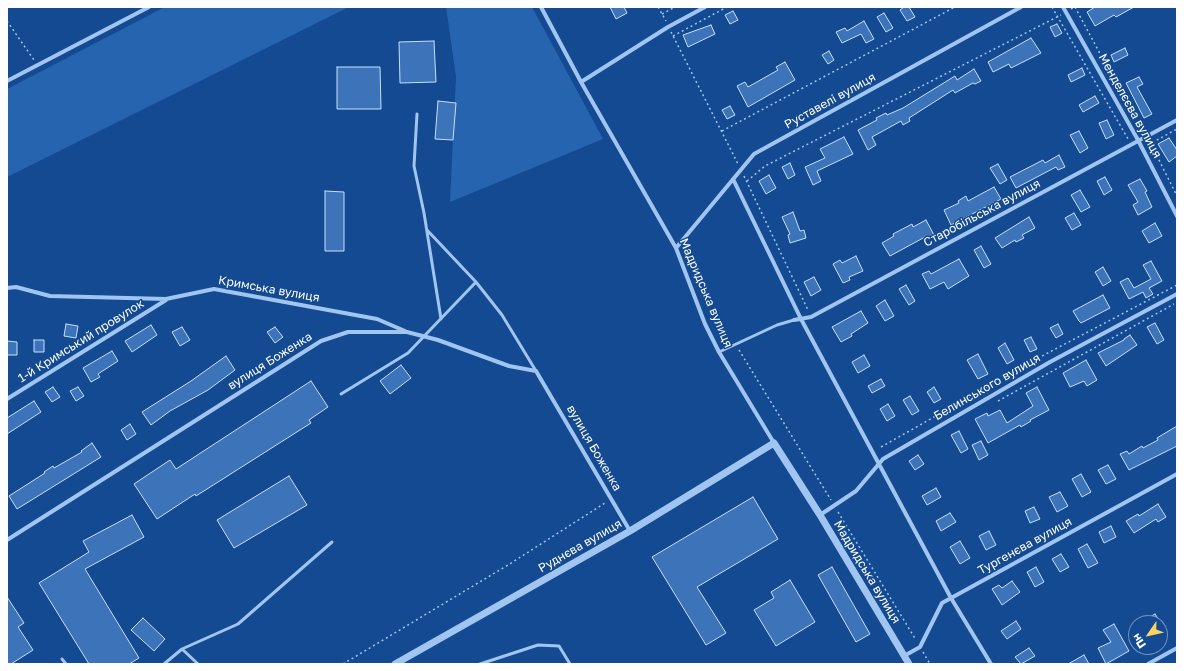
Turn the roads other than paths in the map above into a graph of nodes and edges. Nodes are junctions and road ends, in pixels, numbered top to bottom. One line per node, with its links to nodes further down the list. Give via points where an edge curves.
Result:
1 (149, 7): 6 (street)
2 (541, 7): 7 (street, Мадридська вулиця)
3 (705, 7): 7 (street, via 668,27)
4 (1021, 7): 11 (street, Руставелі вулиця, via 754,154)
5 (1063, 7): 10 (street, Менделєєва вулиця)
6 (7, 81)
7 (581, 82): 14 (street, Мадридська вулиця)
8 (417, 114): 13 (lane, via 414,166)
9 (1177, 120): 10 (street, Старобільська вулиця)
10 (1138, 140): 12 (street, Менделєєва вулиця); 20 (street, Старобільська вулиця, via 811,317)
11 (732, 179): 14 (street, Руставелі вулиця); 20 (street)
12 (1177, 216)
13 (426, 230): 15 (lane); 19 (lane)
14 (676, 248): 24 (street, Мадридська вулиця, via 705,324)
15 (476, 282): 19 (lane); 25 (lane, via 502,315)
16 (7, 288): 18 (street, Кримська вулиця, via 16,287 50,296)
17 (1177, 294): 29 (street, Белинського вулиця, via 1050,362)
18 (166, 299): 22 (street, Кримська вулиця, via 214,289 377,319); 27 (street, 1-й Кримський провулок)
19 (441, 319): 23 (lane)
20 (801, 319): 21 (street, Старобільська вулиця); 29 (street)
21 (794, 320): 24 (lane, via 777,325)
22 (407, 332): 23 (street, вулиця Боженка); 33 (street, вулиця Боженка, via 348,332 321,341)
23 (424, 336): 25 (street, вулиця Боженка, via 509,366); 26 (lane, via 408,353)
24 (719, 352): 28 (street, Мадридська вулиця)
25 (536, 371): 32 (street, вулиця Боженка)
26 (341, 394)
27 (7, 399)
28 (774, 443): 31 (street, Мадридська вулиця); 32 (street, Руднєва вулиця)
29 (879, 463): 31 (street, Белинського вулиця, via 856,491); 35 (street)
30 (1177, 474): 35 (street, Тургенєва вулиця)
31 (820, 515): 38 (street, Мадридська вулиця)
32 (630, 530): 43 (street, Руднєва вулиця)
33 (7, 540)
34 (332, 542): 37 (lane, via 238,624)
35 (951, 598): 38 (street, Тургенєва вулиця, via 942,603 920,646); 47 (street)
36 (1177, 648): 48 (street)
37 (182, 649): 41 (lane); 42 (lane)
38 (904, 656): 46 (street, Мадридська вулиця)
39 (62, 659): 40 (lane)
40 (66, 664)
41 (164, 664)
42 (198, 664)
43 (394, 664)
44 (480, 664): 45 (lane, via 538,645 559,646)
45 (570, 664)
46 (909, 664)
47 (991, 664)
48 (1148, 664)

